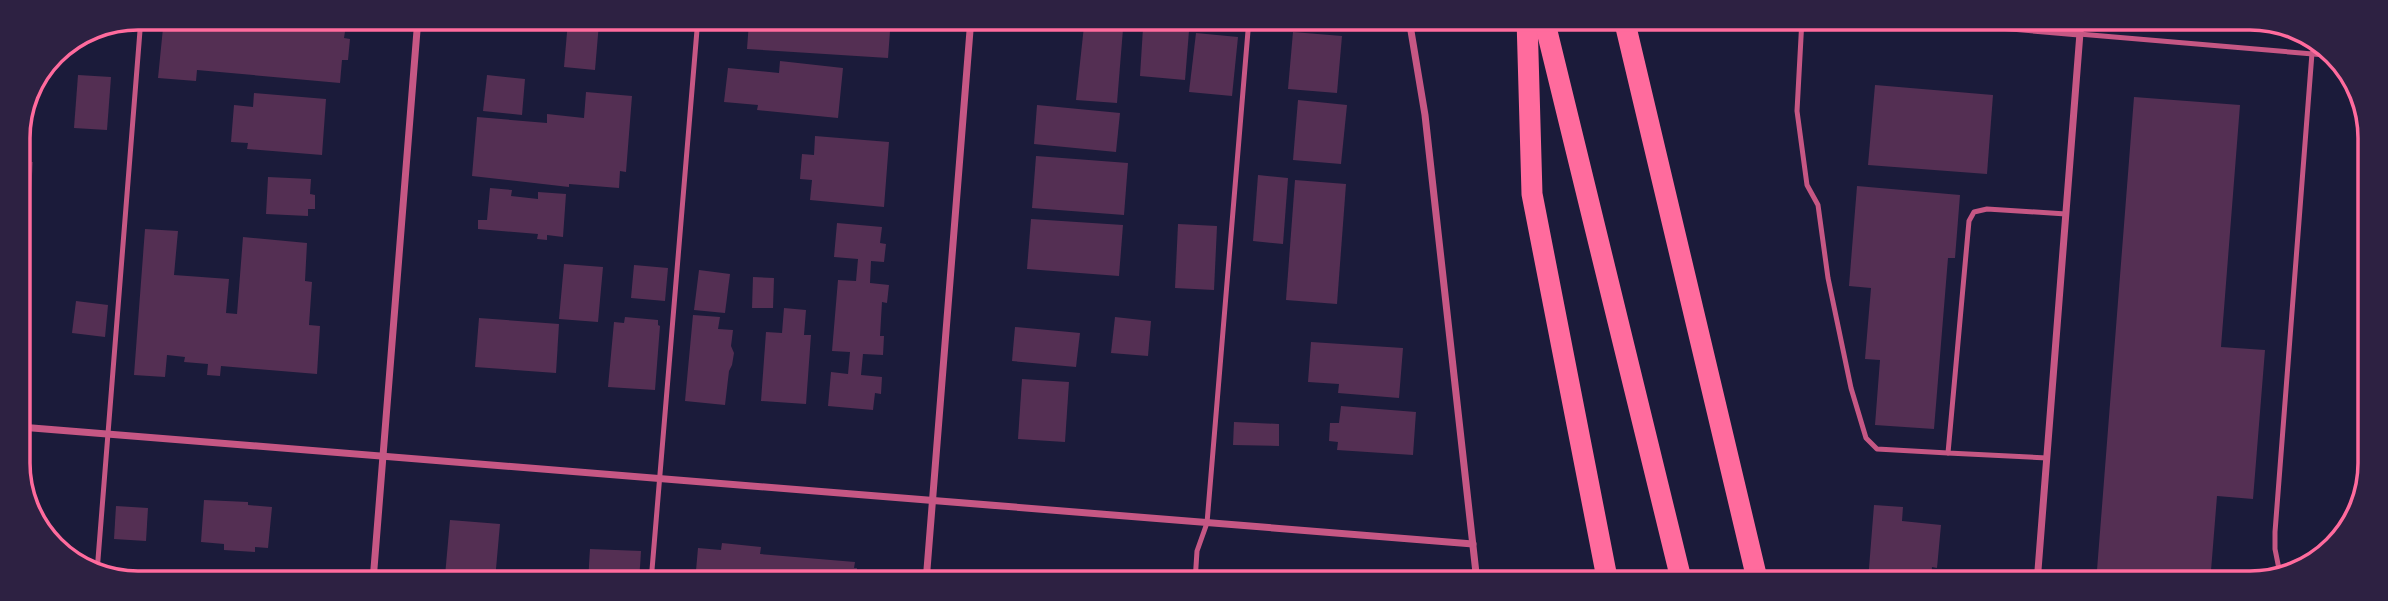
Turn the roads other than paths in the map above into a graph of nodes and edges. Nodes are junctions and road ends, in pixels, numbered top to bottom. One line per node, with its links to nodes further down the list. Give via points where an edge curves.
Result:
1 (140, 30): 18 (lane)
2 (417, 30): 20 (street)
3 (697, 30): 22 (lane)
4 (970, 30): 23 (street)
5 (1249, 30): 24 (lane)
6 (1411, 30): 25 (street, via 1425,115)
7 (1527, 30): 33 (highway, via 1532,194)
8 (1547, 30): 34 (highway)
9 (1627, 30): 35 (highway)
10 (1801, 30): 19 (lane, via 1797,111 1807,185 1818,205 1828,278 1866,438 1877,449)
11 (2034, 30): 13 (street)
12 (2080, 30): 13 (street)
13 (2080, 34): 14 (lane); 16 (street)
14 (2312, 54): 15 (lane); 27 (lane, via 2275,532)
15 (2319, 55)
16 (2066, 214): 19 (lane, via 1987,209 1974,212 1969,221); 21 (street)
17 (30, 428): 18 (street)
18 (108, 434): 20 (street); 26 (lane)
19 (1948, 453): 21 (lane)
20 (383, 456): 22 (street); 28 (street)
21 (2047, 458): 36 (street)
22 (659, 479): 23 (street); 29 (lane)
23 (932, 500): 24 (street); 30 (street)
24 (1207, 523): 25 (street); 31 (lane)
25 (1473, 544): 32 (street)
26 (98, 563)
27 (2279, 567)
28 (374, 571)
29 (652, 571)
30 (927, 571)
31 (1196, 571)
32 (1476, 571)
33 (1606, 571)
34 (1679, 571)
35 (1755, 571)
36 (2038, 571)

